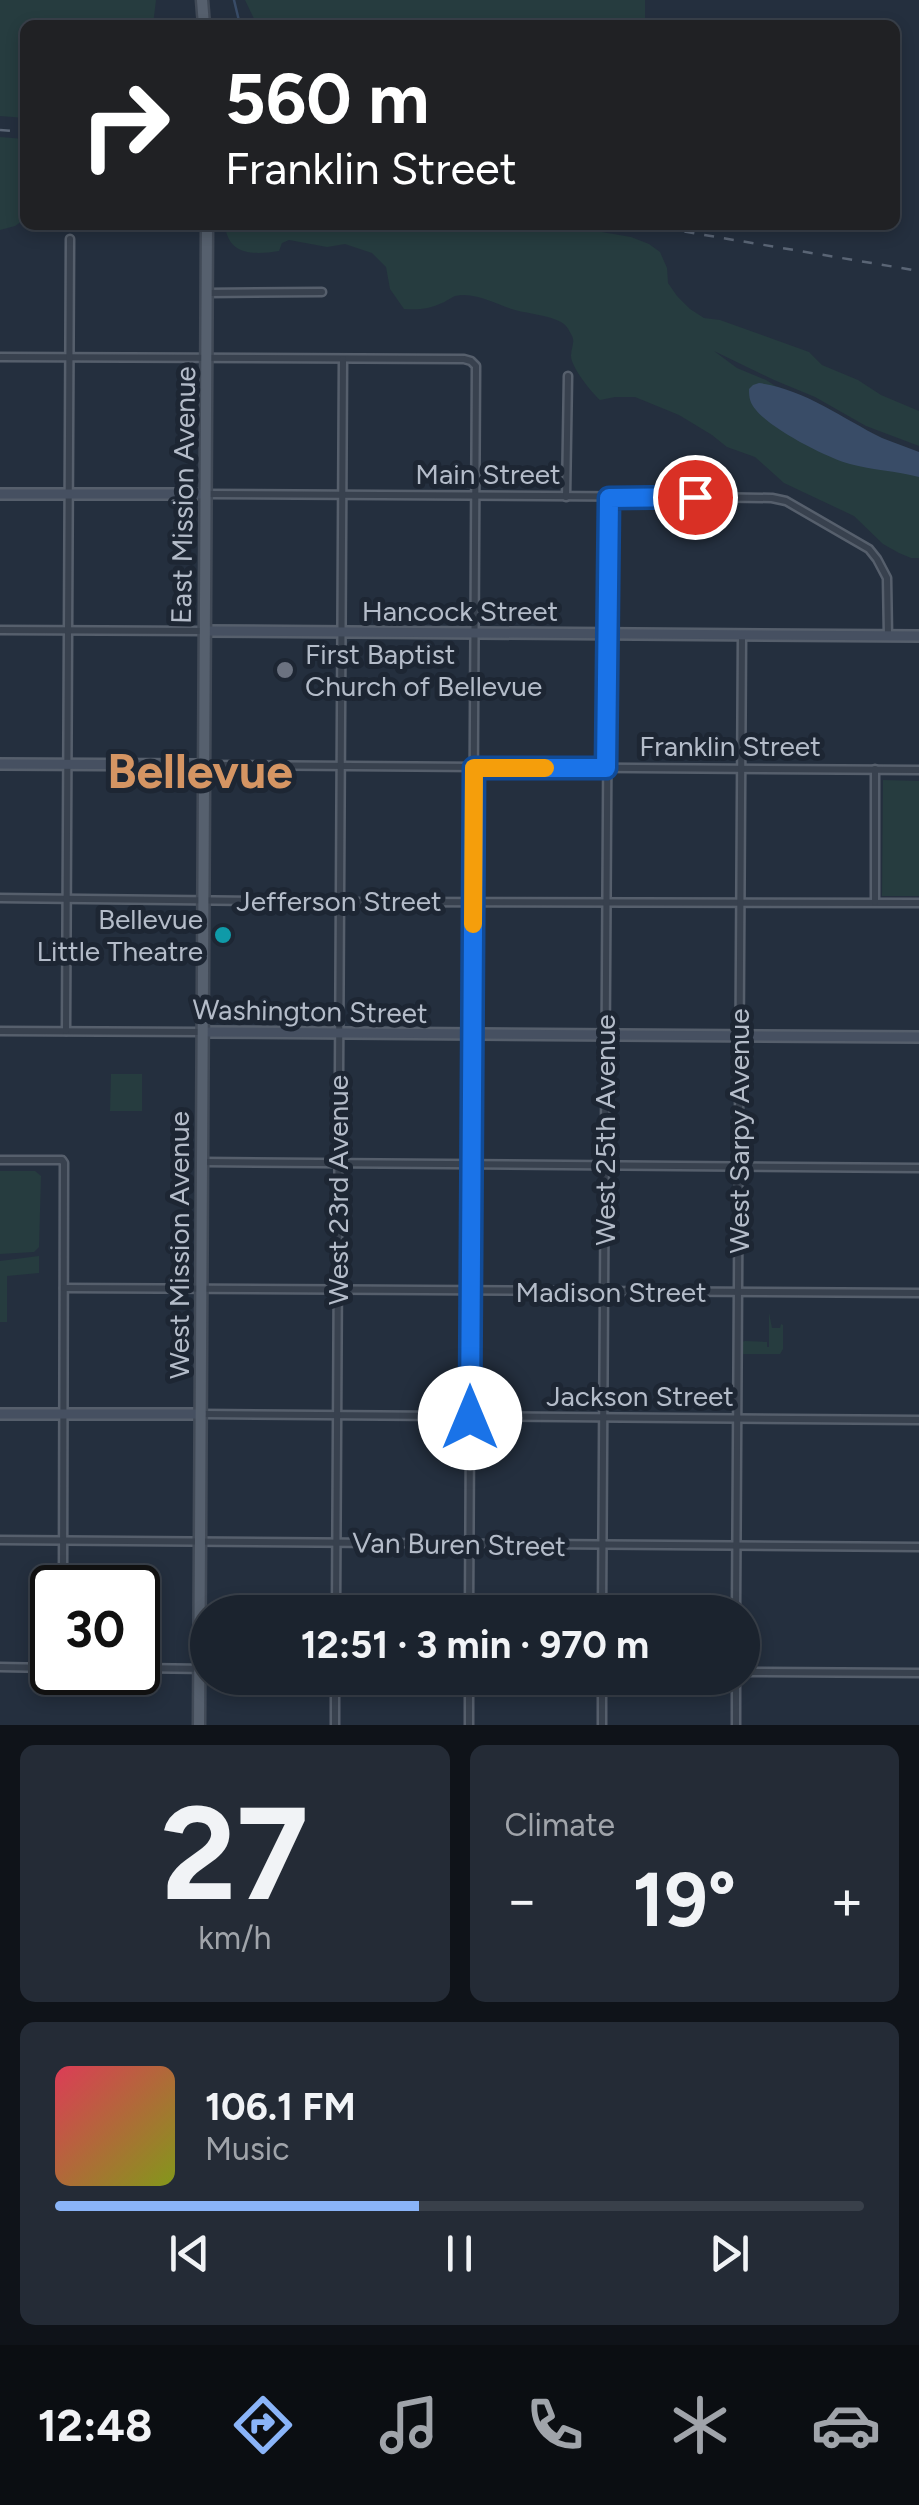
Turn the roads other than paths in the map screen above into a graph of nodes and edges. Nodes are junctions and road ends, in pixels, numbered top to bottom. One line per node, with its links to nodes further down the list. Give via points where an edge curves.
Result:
1 (206, 230): 4 (main road, East Mission Avenue)
2 (70, 239): 6 (street)
3 (322, 292): 4 (street)
4 (208, 293): 7 (main road, East Mission Avenue)
5 (0, 356): 6 (street)
6 (70, 357): 7 (street); 11 (street)
7 (207, 358): 8 (street); 12 (main road, East Mission Avenue)
8 (343, 359): 13 (street, West 23rd Avenue); 14 (street, via 464,359 476,366)
9 (568, 376): 15 (street)
10 (0, 494): 11 (street, Main Street)
11 (69, 494): 12 (street, Main Street); 18 (street)
12 (206, 494): 13 (street, Main Street); 19 (main road, East Mission Avenue)
13 (342, 495): 14 (street, Main Street); 20 (street, West 23rd Avenue)
14 (475, 497): 15 (street, Main Street); 21 (street)
15 (566, 498): 16 (street, Main Street)
16 (609, 498): 22 (street, West 25th Avenue); 24 (street, Main Street, via 772,498 795,504 878,558 888,578)
17 (0, 630): 18 (street, Hancock Street)
18 (68, 631): 19 (street, Hancock Street); 27 (street)
19 (204, 631): 20 (street, Hancock Street); 28 (main road, East Mission Avenue)
20 (341, 633): 21 (street, Hancock Street); 29 (street, West 23rd Avenue)
21 (475, 634): 22 (street, Hancock Street); 30 (street)
22 (608, 634): 23 (street, Hancock Street); 31 (street, West 25th Avenue)
23 (742, 636): 24 (street, Hancock Street); 32 (street, West Sarpy Avenue)
24 (888, 636): 25 (street, Hancock Street)
25 (919, 636)
26 (0, 764): 27 (street, Franklin Street)
27 (68, 764): 28 (street, Franklin Street); 36 (street)
28 (204, 765): 29 (street, Franklin Street); 37 (main road, West Mission Avenue)
29 (341, 767): 30 (street, Franklin Street); 38 (street, West 23rd Avenue)
30 (474, 768): 31 (street, Franklin Street); 39 (street)
31 (606, 768): 32 (street, Franklin Street); 40 (street, West 25th Avenue)
32 (741, 769): 33 (street, Franklin Street); 42 (street, West Sarpy Avenue)
33 (875, 769): 34 (street, Franklin Street); 41 (street)
34 (919, 770)
35 (0, 898): 36 (street, Jefferson Street)
36 (67, 898): 37 (street, Jefferson Street); 45 (street)
37 (204, 900): 38 (street, Jefferson Street); 46 (main road, West Mission Avenue)
38 (340, 902): 39 (street, Jefferson Street); 47 (street, West 23rd Avenue)
39 (473, 902): 40 (street, Jefferson Street); 48 (street)
40 (607, 902): 42 (street, Jefferson Street); 49 (street, West 25th Avenue)
41 (874, 902): 42 (street, Jefferson Street); 43 (street, Jefferson Street)
42 (740, 903): 50 (street, West Sarpy Avenue)
43 (919, 903)
44 (0, 1031): 45 (street, Washington Street)
45 (66, 1031): 46 (street, Washington Street)
46 (203, 1032): 47 (street, Washington Street); 53 (main road, West Mission Avenue)
47 (338, 1034): 48 (street, Washington Street); 54 (street, West 23rd Avenue)
48 (472, 1034): 49 (street, Washington Street); 55 (street)
49 (605, 1035): 50 (street, Washington Street); 56 (street, West 25th Avenue)
50 (739, 1036): 51 (street, Washington Street); 57 (street, West Sarpy Avenue)
51 (919, 1037)
52 (0, 1160): 59 (street, via 62,1160)
53 (202, 1162): 54 (street); 60 (main road, West Mission Avenue)
54 (338, 1163): 55 (street); 61 (street, West 23rd Avenue)
55 (472, 1166): 56 (street); 62 (street)
56 (605, 1166): 57 (street); 63 (street, West 25th Avenue)
57 (739, 1167): 58 (street); 64 (street, West Sarpy Avenue)
58 (919, 1168)
59 (64, 1288): 60 (street, Madison Street); 67 (street)
60 (201, 1288): 61 (street, Madison Street); 68 (main road, West Mission Avenue)
61 (338, 1289): 62 (street, Madison Street); 69 (street, West 23rd Avenue)
62 (471, 1290): 63 (street, Madison Street); 70 (street)
63 (604, 1292): 64 (street, Madison Street); 71 (street, West 25th Avenue)
64 (738, 1293): 65 (street, Madison Street); 72 (street, West Sarpy Avenue)
65 (919, 1293)
66 (0, 1414): 67 (street, Jackson Street)
67 (63, 1414): 68 (street, Jackson Street); 75 (street)
68 (201, 1414): 69 (street, Jackson Street); 76 (main road, West Mission Avenue)
69 (336, 1416): 70 (street, Jackson Street); 77 (street, West 23rd Avenue)
70 (470, 1418): 71 (street, Jackson Street); 78 (street)
71 (604, 1418): 72 (street, Jackson Street); 79 (street, West 25th Avenue)
72 (737, 1420): 73 (street, Jackson Street); 80 (street, West Sarpy Avenue)
73 (919, 1420)
74 (0, 1540): 75 (street, Van Buren Street)
75 (63, 1541): 76 (street, Van Buren Street); 82 (street)
76 (200, 1541): 77 (street, Van Buren Street); 83 (main road, West Mission Avenue)
77 (336, 1543): 78 (street, Van Buren Street); 84 (street, West 23rd Avenue)
78 (470, 1544): 79 (street, Van Buren Street); 85 (street)
79 (602, 1545): 80 (street, Van Buren Street); 86 (street, West 25th Avenue)
80 (737, 1546): 81 (street, Van Buren Street); 87 (street, West Sarpy Avenue)
81 (919, 1547)
82 (63, 1565)
83 (202, 1595)
84 (336, 1595)
85 (469, 1595)
86 (602, 1595)
87 (736, 1595)
88 (0, 1667): 89 (street)
89 (30, 1668)
90 (160, 1668): 91 (street)
91 (190, 1669)
92 (760, 1672): 93 (street)
93 (919, 1673)
94 (202, 1695): 99 (main road, West Mission Avenue)
95 (336, 1695): 100 (street)
96 (469, 1695): 101 (street)
97 (602, 1695): 102 (street)
98 (736, 1695): 103 (street)
99 (199, 1725)
100 (335, 1725)
101 (469, 1725)
102 (602, 1725)
103 (736, 1725)

